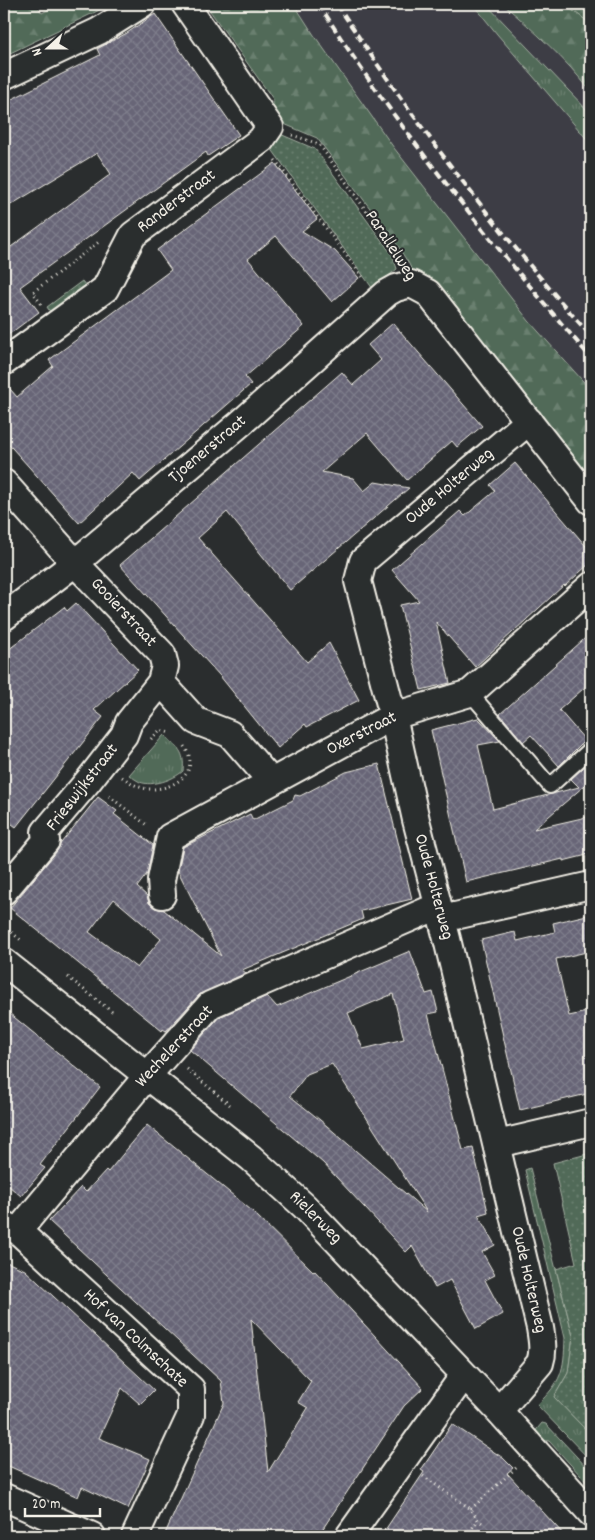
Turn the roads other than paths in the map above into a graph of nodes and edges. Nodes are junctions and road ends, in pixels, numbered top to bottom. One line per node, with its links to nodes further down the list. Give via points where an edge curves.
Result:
1 (142, 4): 3 (street, via 99,31)
2 (185, 4): 5 (street, Randerstraat, via 265,134 133,234 105,289)
3 (4, 76)
4 (412, 284): 6 (street, Parallelweg, via 428,293); 9 (street, Tjoenerstraat, via 396,288 379,300 242,422)
5 (4, 362)
6 (529, 421): 8 (street, Parallelweg); 14 (street, Oude Holterweg, via 363,561 358,581)
7 (4, 483): 9 (street, Gooierstraat)
8 (591, 501)
9 (75, 563): 11 (street, Tjoenerstraat); 12 (street, Gooierstraat, via 162,654 165,666)
10 (591, 586): 13 (street, Oxerstraat)
11 (4, 617)
12 (161, 682): 16 (street, via 196,721 230,734); 18 (street, Frieswijkstraat, via 129,722 104,773 45,832 46,841)
13 (470, 693): 14 (street, Oxerstraat); 15 (lane, via 550,786)
14 (393, 716): 16 (street, Oxerstraat); 20 (street, Oude Holterweg)
15 (591, 749)
16 (271, 781): 19 (street, Oxerstraat, via 170,837)
17 (591, 885): 20 (street, Wechelerstraat)
18 (4, 892)
19 (162, 895)
20 (440, 913): 22 (street, Wechelerstraat, via 210,1005); 24 (street, Oude Holterweg)
21 (4, 962): 22 (street, Rielerweg)
22 (147, 1076): 25 (street, Wechelerstraat); 26 (street, Rielerweg, via 251,1158 304,1206)
23 (591, 1122): 24 (street)
24 (497, 1144): 27 (street, Oude Holterweg, via 543,1346 540,1363)
25 (11, 1228): 31 (street, Hof van Colmschate, via 191,1389 191,1415)
26 (464, 1375): 27 (street, Rielerweg); 32 (street)
27 (499, 1411): 29 (street, Rielerweg)
28 (4, 1497): 30 (street)
29 (591, 1513)
30 (92, 1536)
31 (135, 1536)
32 (349, 1536)

